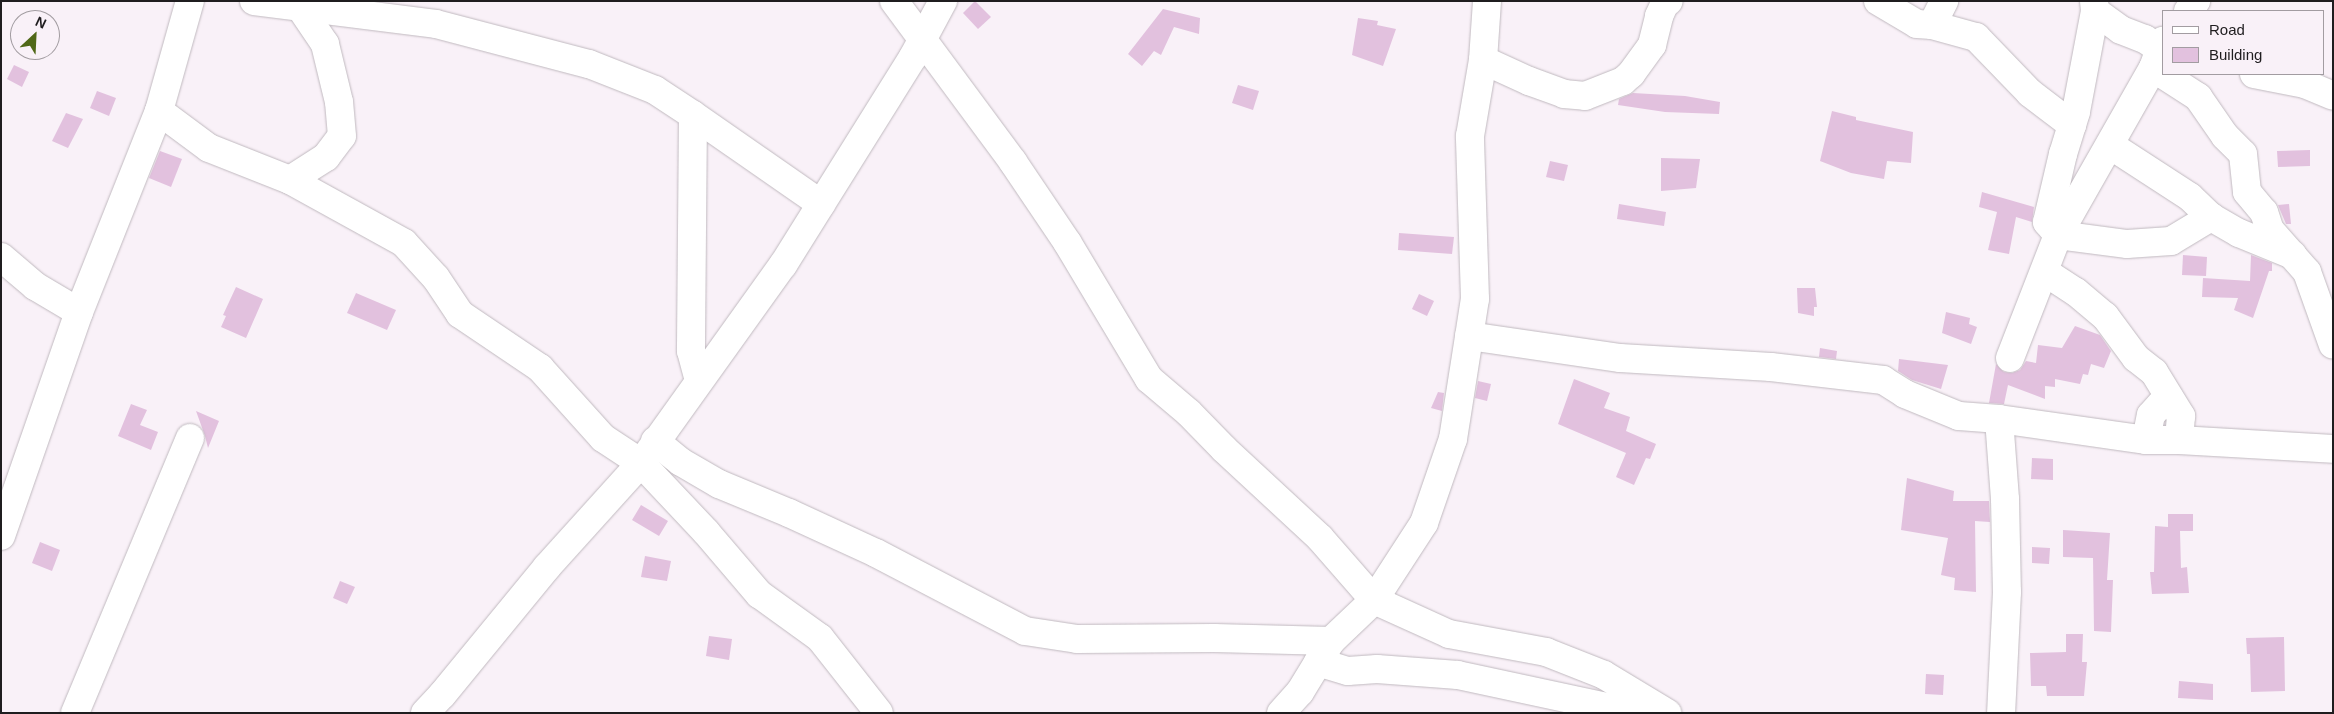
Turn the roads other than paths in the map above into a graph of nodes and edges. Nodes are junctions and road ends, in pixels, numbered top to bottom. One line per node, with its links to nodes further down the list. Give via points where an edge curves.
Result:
1 (190, 1): 17 (street)
2 (254, 1): 8 (street)
3 (894, 1): 11 (street)
4 (943, 1): 11 (street)
5 (1487, 1): 13 (street)
6 (1669, 1): 13 (street, via 1659,16 1652,45 1631,74 1618,83 1585,96 1564,94)
7 (1878, 1): 10 (street, via 1917,24)
8 (298, 5): 18 (street, via 436,24 589,64 655,90); 21 (street, via 325,44 339,102 342,136 326,157)
9 (2095, 6): 12 (street, via 2121,30 2146,39); 19 (street, via 2082,88)
10 (1938, 13): 19 (street, via 1976,37 2030,93)
11 (923, 40): 22 (street); 42 (street, via 1019,170 1067,242 1149,379 1320,538)
12 (2158, 52): 20 (street)
13 (1483, 60): 29 (street, via 1470,136 1475,299)
14 (2178, 75): 25 (street, via 2225,136 2243,154 2247,192 2264,212 2270,230)
15 (2259, 75): 16 (street, via 2305,84)
16 (2333, 96)
17 (159, 111): 21 (street, via 209,148); 28 (street)
18 (693, 114): 22 (street); 32 (street, via 691,351)
19 (2072, 126): 24 (street, via 2049,210 2048,222)
20 (2110, 145): 23 (street, via 2190,197); 24 (street)
21 (290, 180): 40 (street, via 404,243 436,278 460,314 540,368 603,438)
22 (821, 204): 32 (street, via 783,265)
23 (2211, 217): 24 (street, via 2171,240 2127,244); 25 (street)
24 (2058, 235): 27 (street)
25 (2293, 255): 30 (street, via 2307,272)
26 (1, 257): 28 (street, via 35,286)
27 (2045, 272): 31 (street); 33 (street, via 2105,316 2136,358 2154,372)
28 (79, 312): 41 (street)
29 (1469, 336): 34 (street, via 1620,358 1771,367 1882,380 1946,412); 42 (street, via 1453,440 1424,523)
30 (2333, 345)
31 (2010, 358)
32 (699, 380): 38 (street)
33 (2168, 396): 36 (street, via 2151,415); 37 (street, via 2180,416)
34 (1999, 419): 36 (street); 51 (street, via 2007,592)
35 (190, 438): 45 (street)
36 (2146, 440): 37 (street)
37 (2179, 440): 39 (street)
38 (655, 441): 40 (street); 43 (street, via 681,462 719,484 876,553 1026,631 1077,639 1214,638)
39 (2333, 448)
40 (641, 463): 46 (street, via 547,567); 47 (street, via 759,594 820,638)
41 (1, 536)
42 (1374, 600): 43 (street); 50 (street, via 1449,634 1546,652 1604,675)
43 (1324, 652): 44 (street); 49 (street, via 1348,671 1377,669 1458,675)
44 (1301, 702): 48 (street)
45 (75, 713)
46 (425, 713)
47 (879, 713)
48 (1281, 713)
49 (1636, 713)
50 (1667, 713)
51 (2001, 713)

